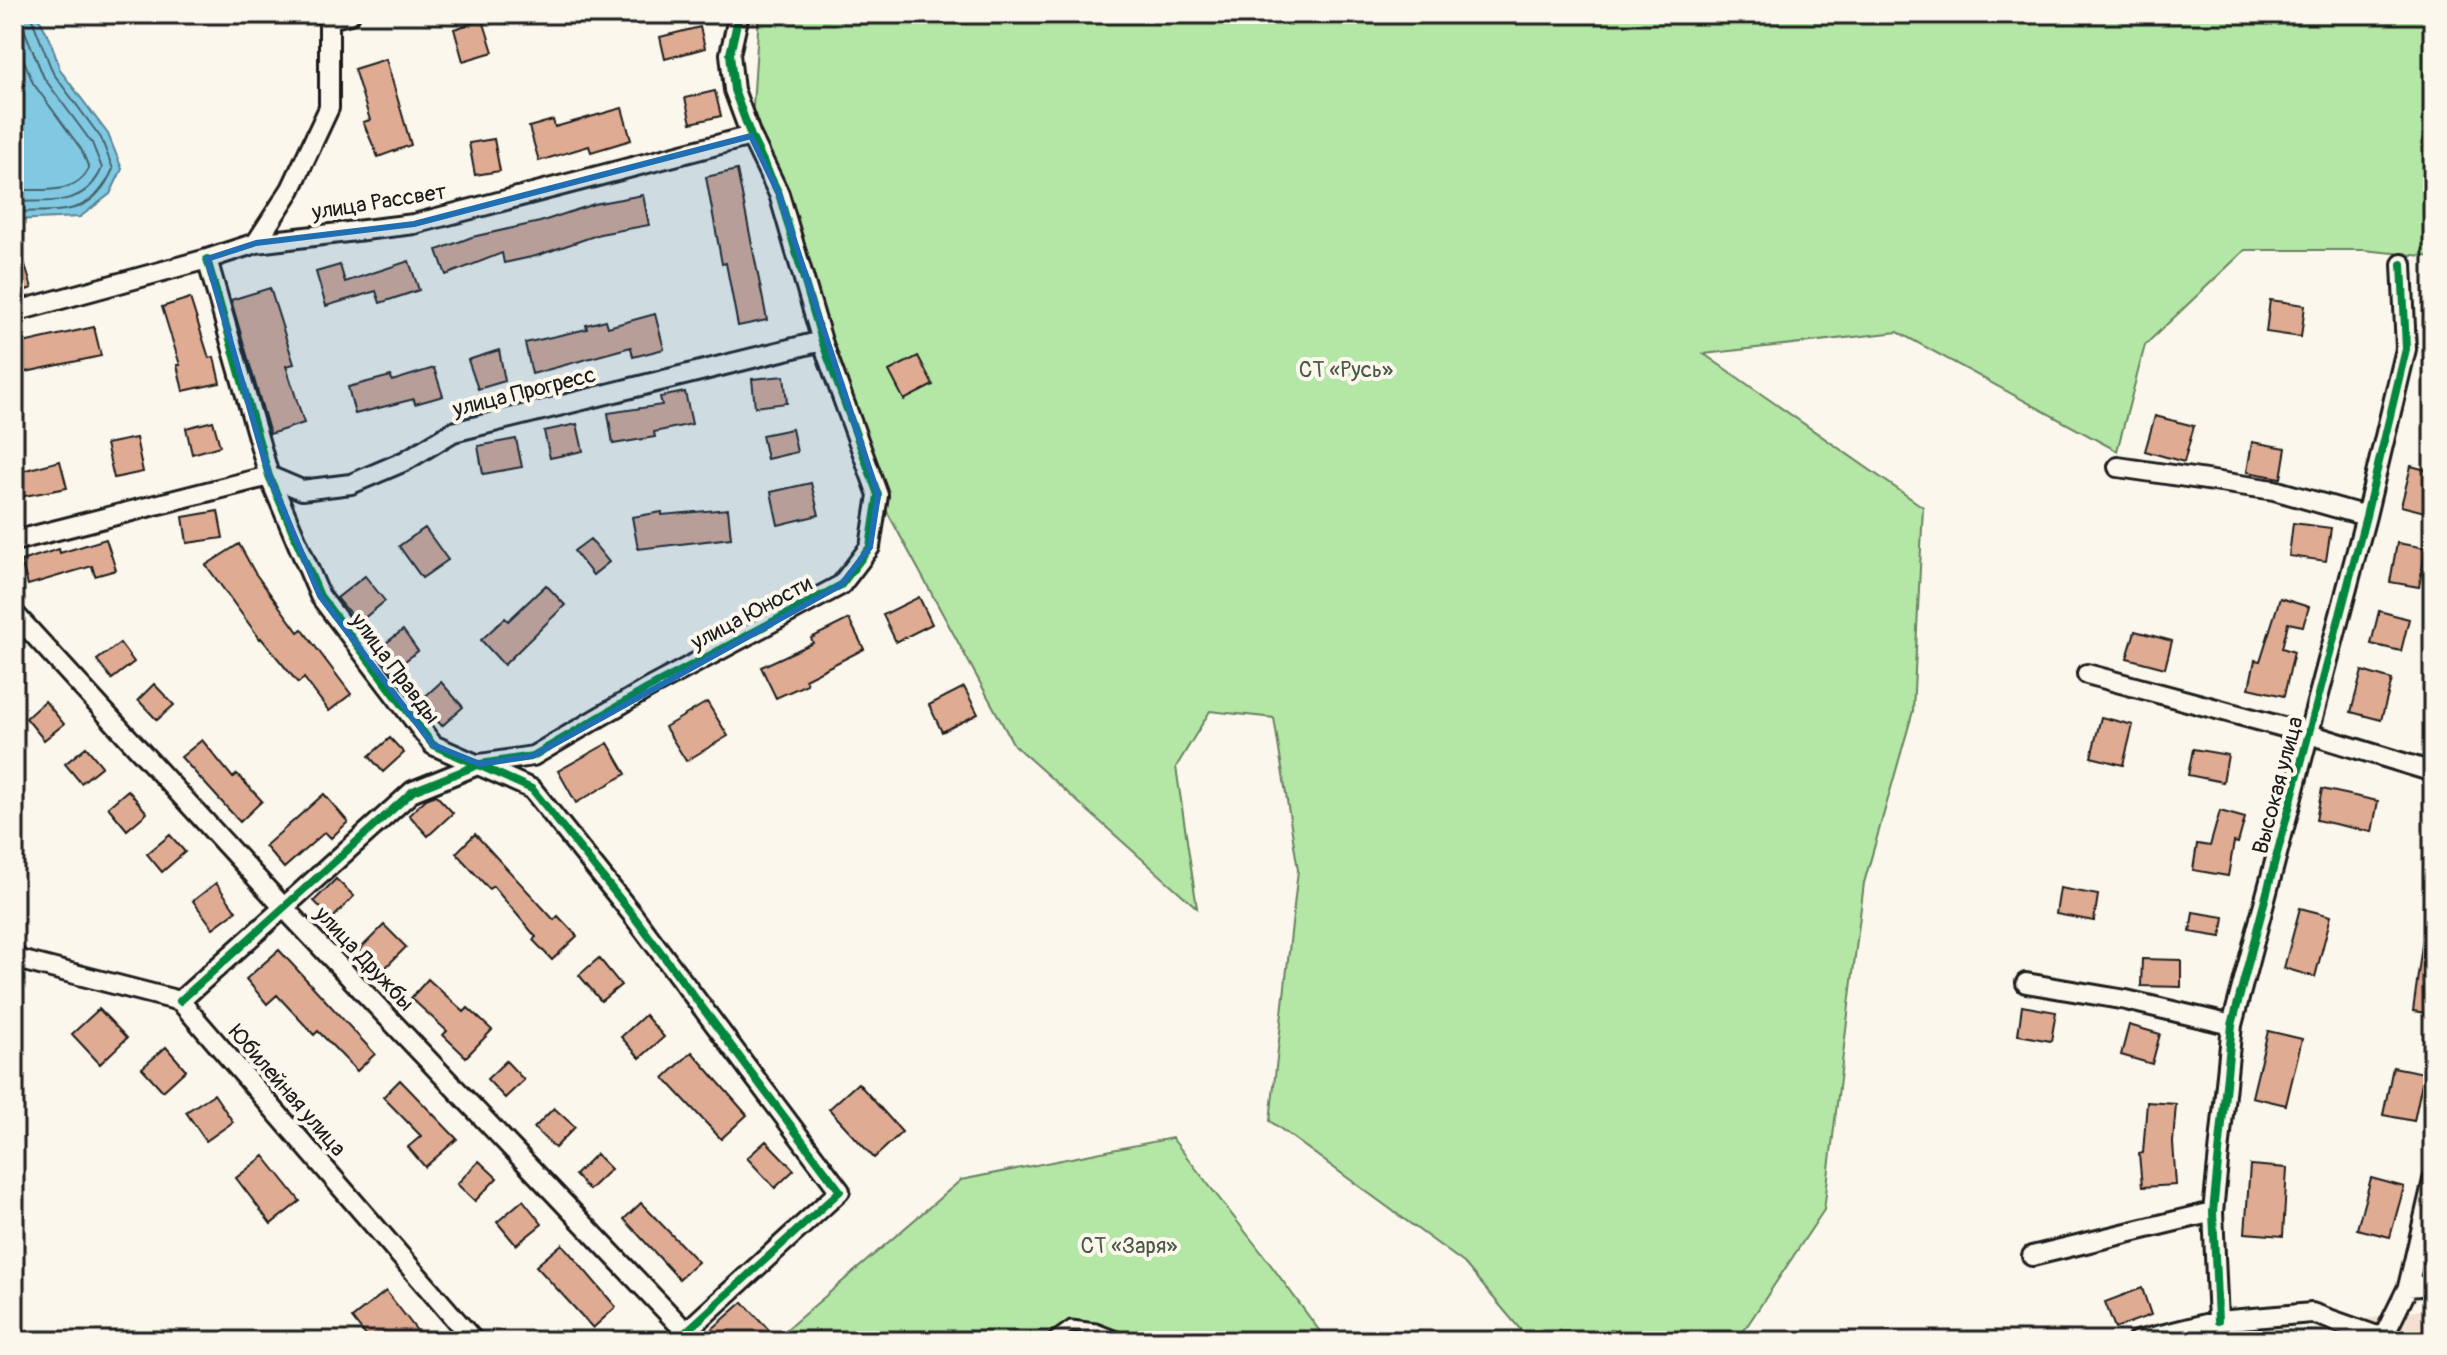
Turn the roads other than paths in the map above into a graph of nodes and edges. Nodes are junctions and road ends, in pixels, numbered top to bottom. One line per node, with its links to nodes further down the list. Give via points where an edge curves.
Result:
1 (350, 14): 3 (street)
2 (739, 14): 4 (street, улица Юности, via 730,54 732,78)
3 (325, 16): 5 (street, via 329,108 291,189)
4 (751, 136): 5 (street, улица Рассвет, via 414,224); 9 (street, улица Юности, via 779,194)
5 (256, 243): 6 (street, улица Рассвет)
6 (207, 259): 8 (street, улица Рассвет); 11 (street, улица Правды)
7 (2402, 264): 12 (street, Высокая улица, via 2406,349)
8 (14, 312)
9 (822, 341): 11 (street, улица Прогресс, via 453,432 405,461 351,484 302,490); 17 (street, улица Юности, via 878,495 870,547 841,585 533,756)
10 (2118, 467): 12 (street, via 2274,490)
11 (269, 476): 13 (street); 17 (street, улица Правды, via 320,596 433,745)
12 (2366, 516): 16 (street, Высокая улица)
13 (14, 541)
14 (14, 613): 19 (street, улица Дружбы)
15 (2087, 674): 16 (street)
16 (2309, 734): 18 (street); 23 (street, Высокая улица)
17 (480, 764): 19 (street, улица Юности, via 413,791); 30 (street, улица Правды, via 532,789 840,1191)
18 (2433, 772)
19 (285, 909): 22 (street, улица Юности); 30 (street, улица Дружбы)
20 (14, 954): 22 (street, via 20,960)
21 (2026, 983): 23 (street)
22 (180, 1001): 32 (street, Юбилейная улица)
23 (2232, 1025): 25 (street, Высокая улица)
24 (2433, 1180): 28 (street)
25 (2213, 1212): 26 (street); 29 (street, Высокая улица)
26 (2032, 1256)
27 (2433, 1285): 28 (street)
28 (2408, 1287): 31 (street)
29 (2218, 1321): 31 (street, via 2312,1313); 35 (street)
30 (681, 1337)
31 (2383, 1339)
32 (474, 1341)
33 (1050, 1341): 34 (lane, via 1071,1326)
34 (1127, 1341)
35 (2137, 1341)

